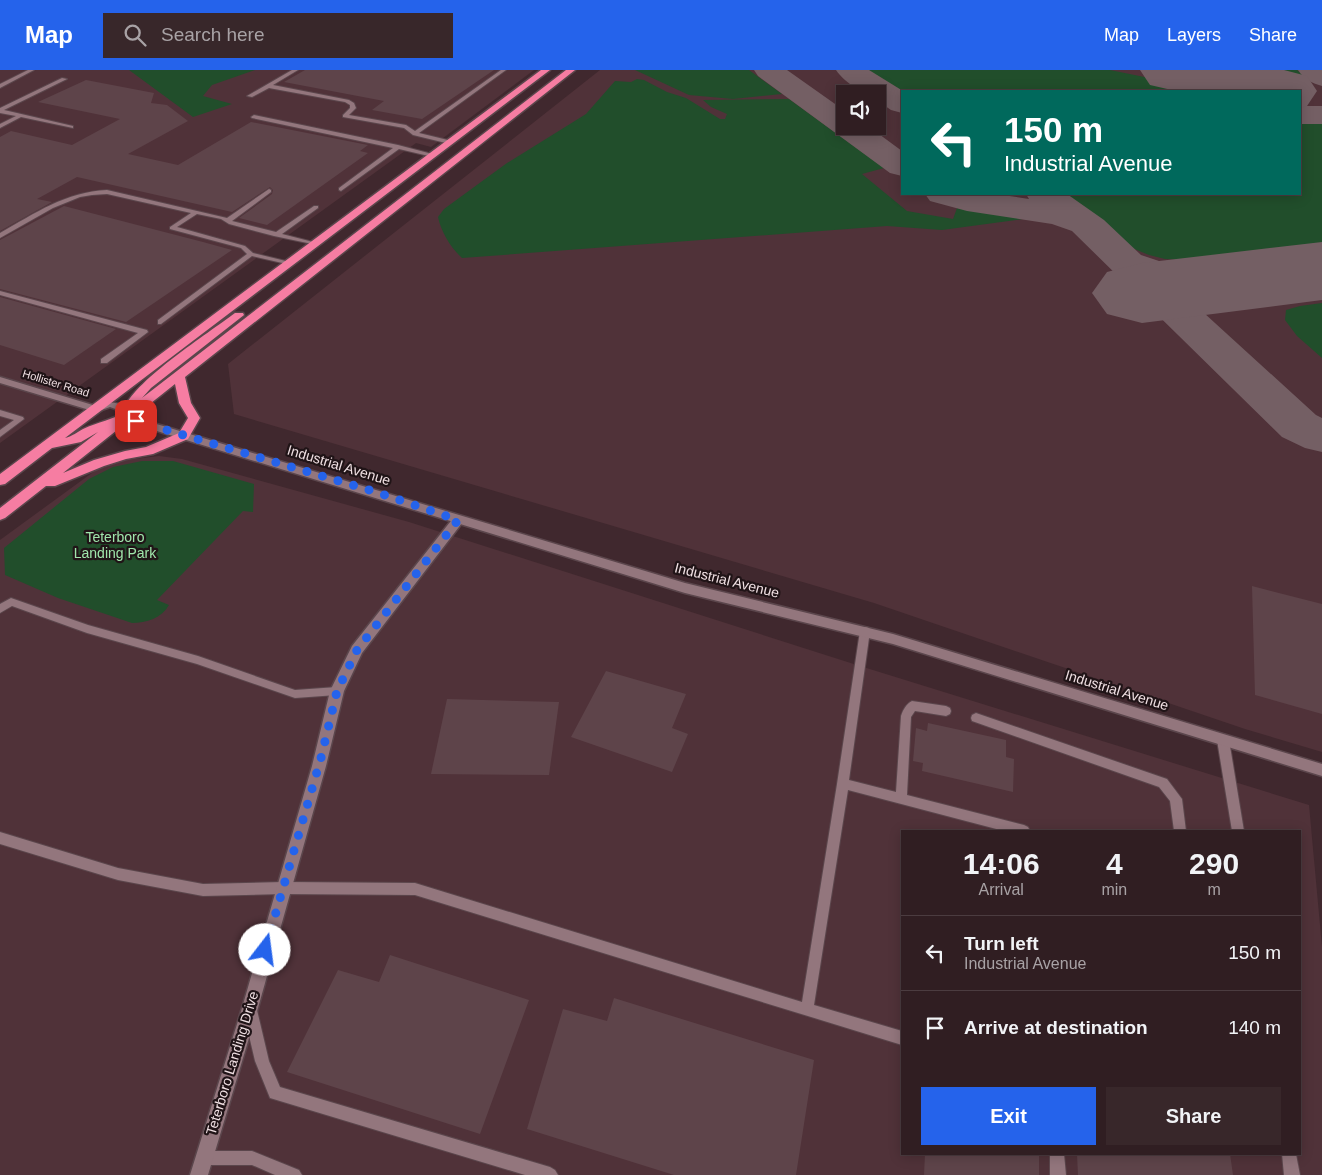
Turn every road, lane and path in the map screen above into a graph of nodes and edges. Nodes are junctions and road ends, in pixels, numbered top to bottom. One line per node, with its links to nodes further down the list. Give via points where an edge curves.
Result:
1 (32, 70): 7 (lane)
2 (296, 70): 8 (lane)
3 (504, 70): 15 (lane)
4 (546, 70): 16 (highway)
5 (571, 70): 33 (highway)
6 (64, 79): 10 (lane)
7 (0, 86)
8 (268, 86): 9 (lane); 15 (lane, via 347,102 353,108 345,116 406,127)
9 (250, 96)
10 (0, 111): 11 (lane)
11 (20, 116): 13 (lane); 14 (lane)
12 (254, 117): 17 (lane)
13 (0, 126)
14 (71, 127)
15 (415, 134): 16 (lane)
16 (450, 142): 18 (highway)
17 (398, 147): 18 (lane); 19 (lane)
18 (433, 154): 26 (highway)
19 (341, 189)
20 (269, 192): 23 (lane)
21 (316, 207): 24 (lane)
22 (196, 212): 23 (lane); 25 (lane, via 122,194 93,192 70,197); 27 (lane, via 172,228 243,247)
23 (227, 221): 24 (lane)
24 (276, 235): 26 (lane)
25 (0, 236)
26 (315, 244): 28 (highway)
27 (251, 254): 28 (lane); 31 (lane)
28 (291, 263): 29 (highway)
29 (275, 276): 35 (highway); 37 (highway, via 253,304 147,386 133,401)
30 (0, 293): 32 (lane, via 144,332)
31 (161, 322)
32 (104, 361)
33 (179, 376): 37 (highway); 39 (highway, via 184,390 183,402 194,418)
34 (0, 380): 35 (street, Hollister Road)
35 (96, 409): 37 (street, Hollister Road, via 110,404 123,408); 40 (highway)
36 (0, 413): 38 (lane, via 20,419)
37 (125, 418): 39 (street, Industrial Avenue); 40 (highway, via 77,439); 42 (highway)
38 (0, 434)
39 (184, 436): 42 (highway, via 148,451 99,462); 44 (street, Industrial Avenue, via 376,492)
40 (46, 447): 41 (highway)
41 (0, 482)
42 (31, 492): 43 (highway)
43 (0, 515)
44 (458, 520): 46 (street, Industrial Avenue, via 685,588); 47 (street, Teterboro Landing Drive, via 357,650)
45 (0, 610): 47 (lane, via 10,602 87,629 198,660 295,694)
46 (865, 631): 50 (street, Industrial Avenue); 52 (lane)
47 (337, 691): 58 (street, Teterboro Landing Drive)
48 (946, 711): 53 (lane, via 912,706 906,716)
49 (976, 718): 55 (lane, via 1163,783 1176,799)
50 (1223, 740): 51 (street, Industrial Avenue); 56 (lane)
51 (1322, 770)
52 (842, 784): 53 (lane); 60 (lane)
53 (901, 798): 54 (lane)
54 (1020, 830)
55 (1180, 830)
56 (1238, 830)
57 (0, 838): 58 (lane, via 118,874 204,890)
58 (283, 888): 59 (street, Teterboro Landing Drive); 60 (lane, via 415,890)
59 (250, 1008): 64 (street, Teterboro Landing Drive); 66 (lane, via 262,1061 275,1093)
60 (807, 1010): 61 (lane)
61 (901, 1038)
62 (1057, 1155): 67 (lane)
63 (1289, 1155): 68 (lane)
64 (201, 1167): 65 (lane, via 252,1158)
65 (294, 1175)
66 (550, 1175)
67 (1058, 1175)
68 (1292, 1175)

